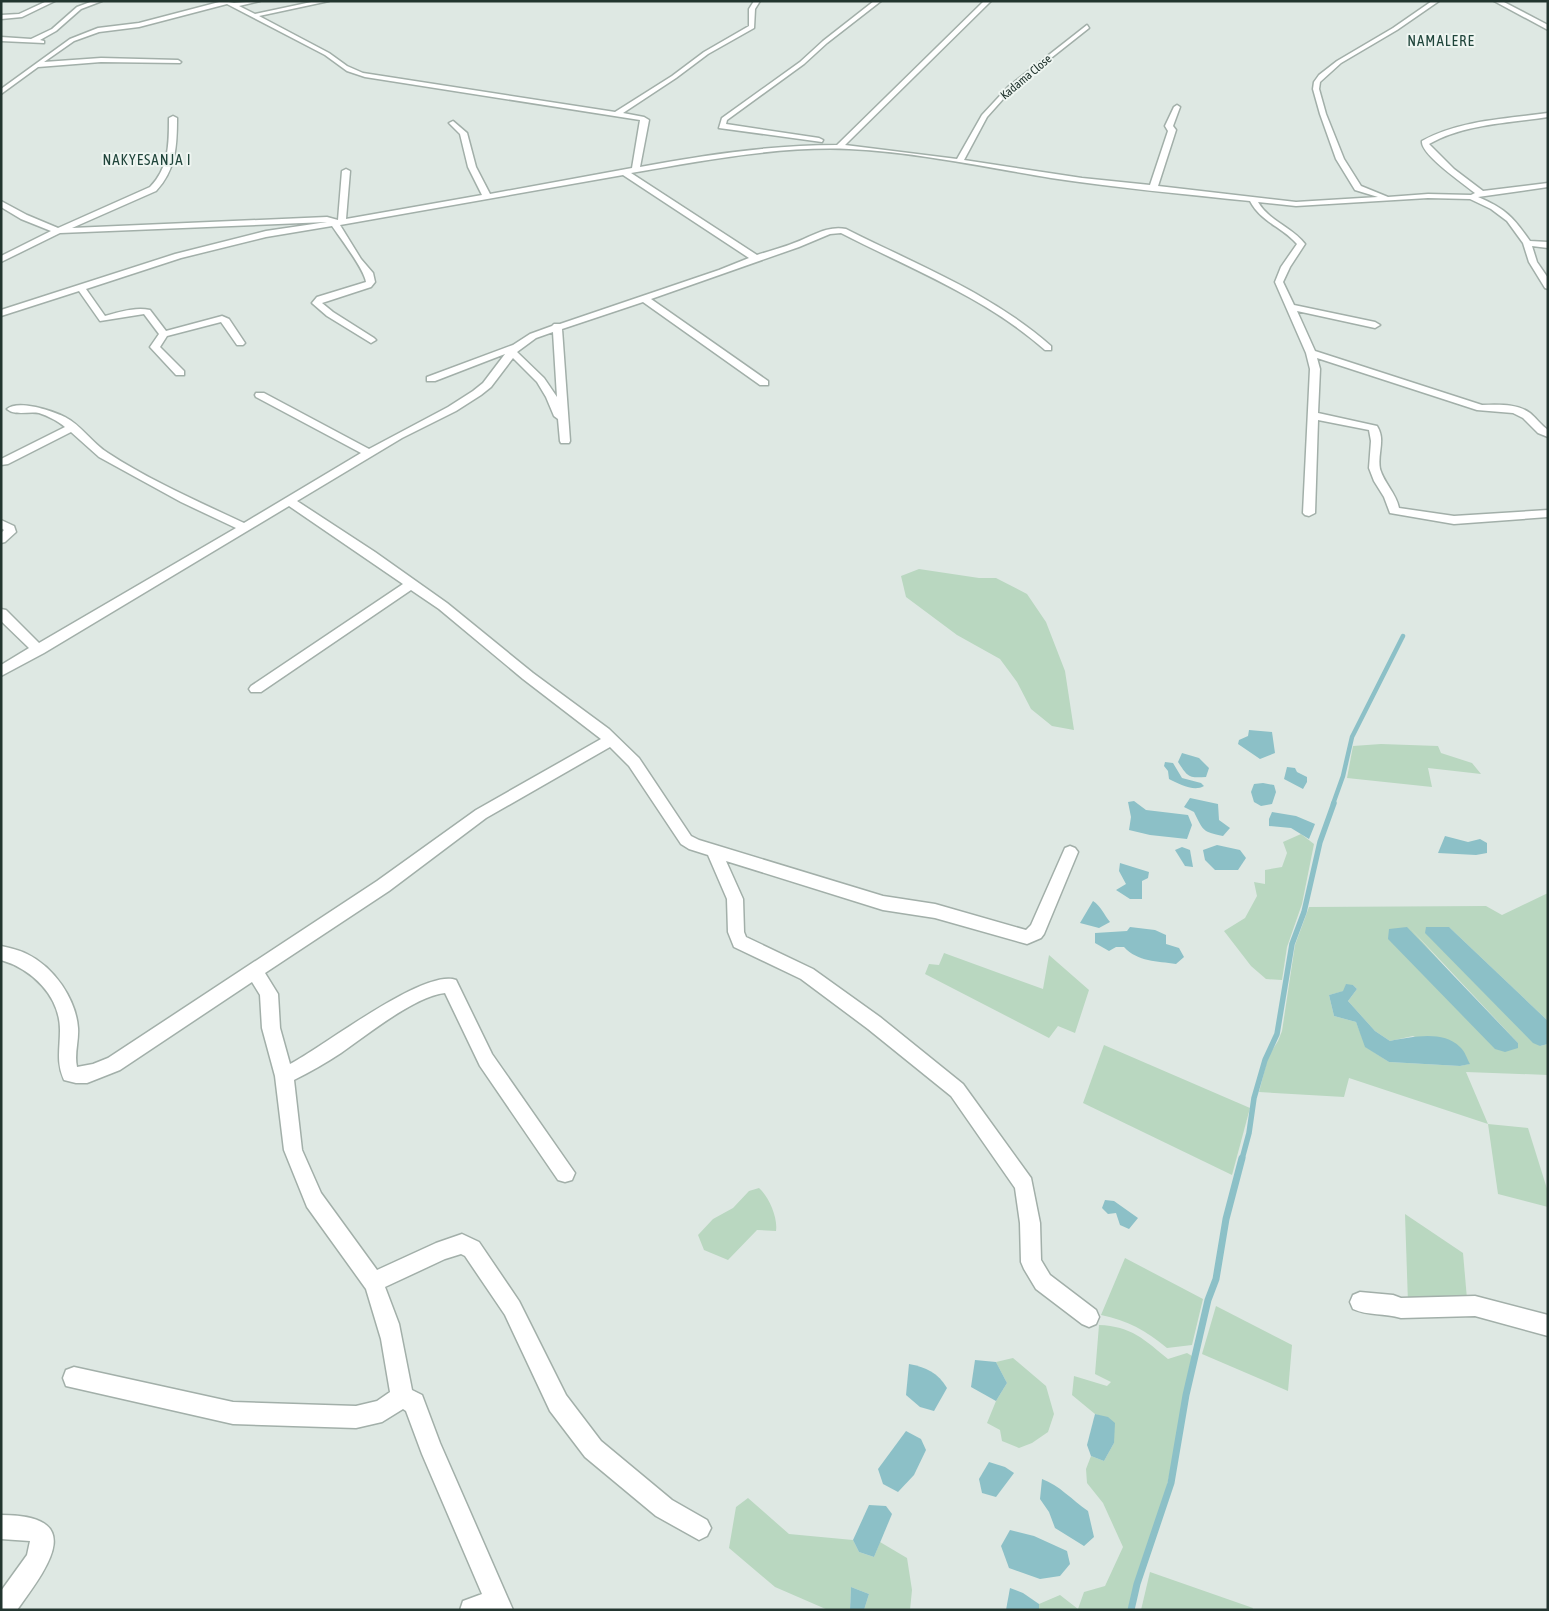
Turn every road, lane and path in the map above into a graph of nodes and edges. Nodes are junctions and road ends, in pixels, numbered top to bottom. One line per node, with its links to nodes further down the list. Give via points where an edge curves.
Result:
1 (52, 1): 12 (street, via 20,16)
2 (99, 1): 16 (street, via 77,9 57,28)
3 (257, 1): 10 (street)
4 (326, 1): 11 (street)
5 (757, 1): 24 (street, via 752,9 752,27 706,53)
6 (878, 1): 28 (street, via 802,63 724,119 722,126)
7 (988, 1): 28 (street)
8 (1436, 1): 33 (street, via 1339,62 1318,82 1316,88 1323,114 1340,159)
9 (1497, 1): 14 (street)
10 (229, 3): 11 (street); 19 (street, via 98,30)
11 (252, 16): 24 (street, via 327,54 340,67 376,78)
12 (1, 17)
13 (1087, 27): 29 (street, Kadama Close, via 1010,88 984,116)
14 (1548, 28)
15 (1, 39): 16 (street)
16 (33, 41): 17 (street)
17 (48, 42)
18 (56, 43): 19 (street)
19 (64, 43): 21 (street)
20 (178, 62): 21 (street, via 82,61)
21 (36, 65): 22 (street)
22 (1, 92)
23 (1177, 108): 34 (street, via 1169,126 1172,130)
24 (618, 113): 31 (street, via 645,120)
25 (1548, 116): 35 (street, via 1469,128 1424,143 1451,171)
26 (173, 118): 43 (street, via 173,143 162,182)
27 (453, 123): 36 (street, via 462,133 472,167)
28 (845, 146): 29 (street); 31 (street, via 708,157)
29 (959, 161): 34 (street)
30 (346, 171): 42 (street)
31 (630, 172): 36 (street); 46 (street)
32 (1548, 185): 35 (street)
33 (1358, 188): 38 (street); 41 (street, via 1353,195)
34 (1153, 189): 39 (street)
35 (1481, 193): 37 (street)
36 (486, 197): 42 (street)
37 (1471, 197): 38 (street); 44 (street, via 1510,219)
38 (1390, 199): 41 (street)
39 (1253, 200): 41 (street); 51 (street, via 1262,216 1301,244 1283,268 1279,282)
40 (1, 203): 43 (street)
41 (1336, 203)
42 (338, 222): 43 (street, via 318,218); 49 (street, via 227,242); 56 (street, via 358,260 369,273 371,282 320,299 317,303)
43 (58, 231): 47 (street)
44 (1527, 243): 45 (street); 48 (street)
45 (1548, 245)
46 (756, 258): 50 (street); 58 (street, via 832,230 843,231 973,296 1034,334)
47 (1, 259)
48 (1548, 286)
49 (81, 288): 52 (street); 55 (street, via 103,319 147,312)
50 (643, 298): 54 (street); 63 (street)
51 (1292, 307): 53 (street); 60 (street)
52 (1, 313)
53 (1375, 325)
54 (557, 326): 59 (street, via 533,336); 59 (street, via 566,441 550,393)
55 (164, 334): 57 (street, via 222,319); 61 (street, via 155,347)
56 (371, 340)
57 (240, 343)
58 (1048, 348)
59 (514, 349): 62 (street); 69 (street, via 477,394)
60 (1311, 352): 66 (street, via 1315,369); 68 (street, via 1481,408 1519,412)
61 (180, 373)
62 (431, 379)
63 (764, 383)
64 (260, 395): 69 (street)
65 (12, 409): 67 (street, via 40,410)
66 (1313, 415): 72 (street); 73 (street, via 1374,428 1378,438 1374,463 1376,473 1394,511 1454,520)
67 (73, 427): 70 (street); 75 (street, via 103,455 185,500)
68 (1548, 434)
69 (369, 453): 71 (street)
70 (4, 462)
71 (289, 501): 75 (street); 77 (street)
72 (1309, 513)
73 (1548, 513)
74 (1, 523): 76 (street, via 10,532)
75 (244, 527): 79 (street)
76 (1, 540)
77 (411, 584): 81 (street); 82 (street)
78 (1, 613): 79 (street)
79 (39, 650): 80 (street)
80 (1, 671)
81 (256, 689)
82 (611, 740): 83 (street, via 634,762 686,840); 86 (street, via 481,814 383,886)
83 (714, 852): 84 (street, via 882,903 935,911 1027,937 1036,933); 91 (street, via 735,898 736,932 740,942 808,974 957,1090 1024,1185 1030,1223 1031,1262 1043,1282)
84 (1070, 852)
85 (1, 953): 86 (street, via 22,959 53,985 69,1027 66,1067 70,1074 80,1077 114,1064)
86 (254, 972): 87 (street, via 269,994 270,1028)
87 (284, 1076): 88 (street, via 424,991 450,985 486,1060); 89 (street, via 293,1150 314,1200)
88 (565, 1173)
89 (373, 1282): 94 (street, via 388,1320); 96 (street, via 443,1250 462,1244 472,1249 512,1308 558,1403 593,1449 664,1508)
90 (1360, 1302): 92 (street, via 1401,1308 1475,1306)
91 (1089, 1317)
92 (1548, 1326)
93 (74, 1378): 94 (street, via 233,1413 356,1417 382,1411)
94 (402, 1397): 97 (street, via 414,1403)
95 (1, 1527): 98 (street, via 37,1531 43,1537 38,1560)
96 (699, 1528)
97 (499, 1606): 99 (street)
98 (2, 1610)
99 (472, 1610)

